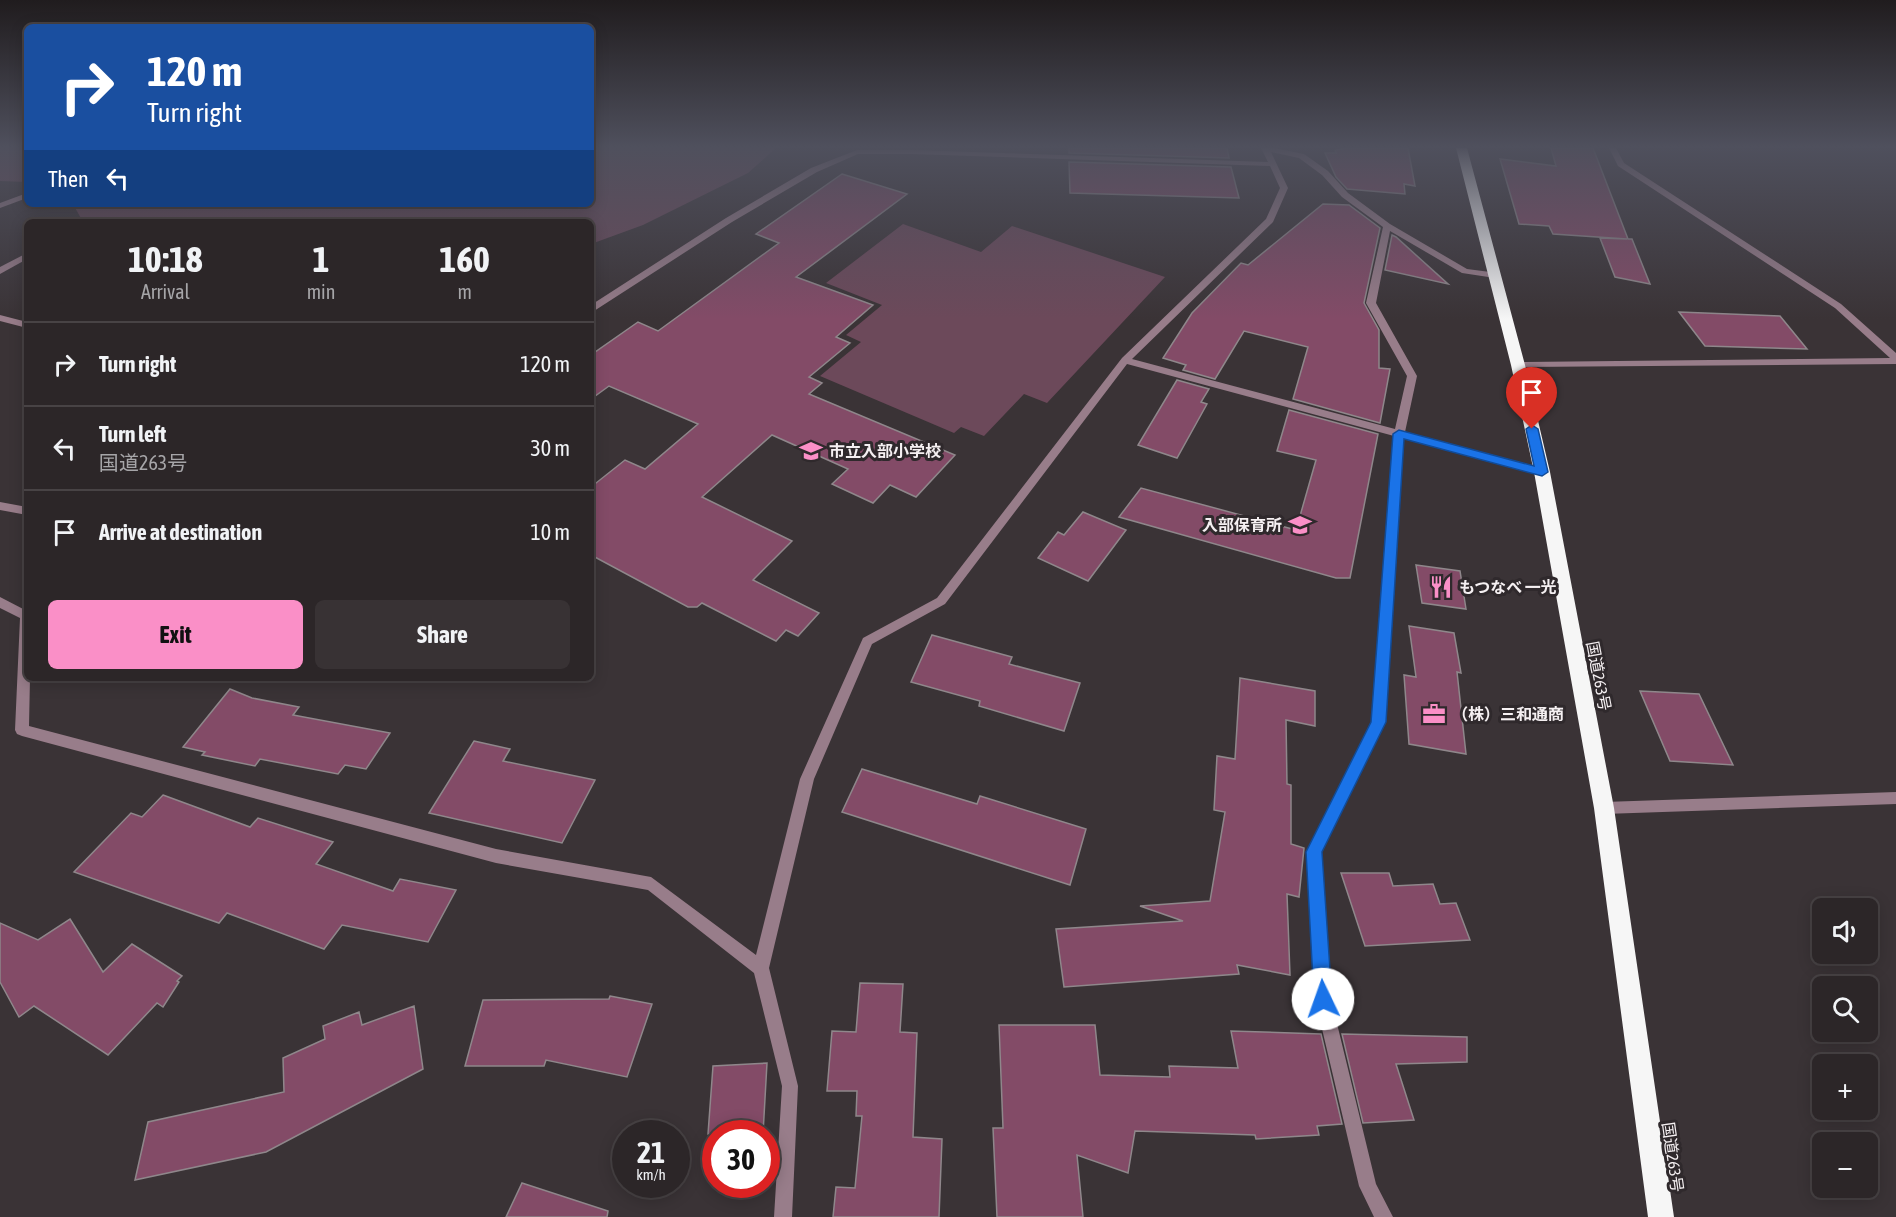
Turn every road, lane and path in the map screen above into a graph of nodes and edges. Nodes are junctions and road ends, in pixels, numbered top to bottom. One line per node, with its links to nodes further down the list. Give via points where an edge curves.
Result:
1 (755, 205): 10 (street)
2 (1277, 205): 14 (street, via 1270,220)
3 (1358, 205): 6 (street)
4 (1476, 205): 9 (highway, 国道263号)
5 (1683, 205): 13 (street, via 1838,306)
6 (1387, 226): 9 (street, via 1465,271); 16 (street, via 1371,303 1412,376)
7 (24, 258): 8 (street)
8 (0, 271)
9 (1495, 275): 15 (highway, 国道263号)
10 (594, 307)
11 (0, 318): 12 (street)
12 (24, 324)
13 (1896, 359): 15 (street)
14 (1125, 360): 16 (street); 25 (street, via 941,601 867,641 807,779)
15 (1518, 365): 17 (highway, 国道263号)
16 (1399, 434): 17 (street); 27 (street, via 1379,722 1314,852 1323,999 1368,1186)
17 (1542, 472): 24 (highway, 国道263号)
18 (0, 506): 19 (street)
19 (24, 510)
20 (0, 602): 21 (street)
21 (24, 615)
22 (24, 673): 25 (street, via 22,730 496,856 651,884)
23 (1896, 798): 24 (street)
24 (1604, 808): 28 (highway, 国道263号)
25 (762, 968): 26 (street, via 790,1086)
26 (783, 1217)
27 (1384, 1217)
28 (1661, 1217)

